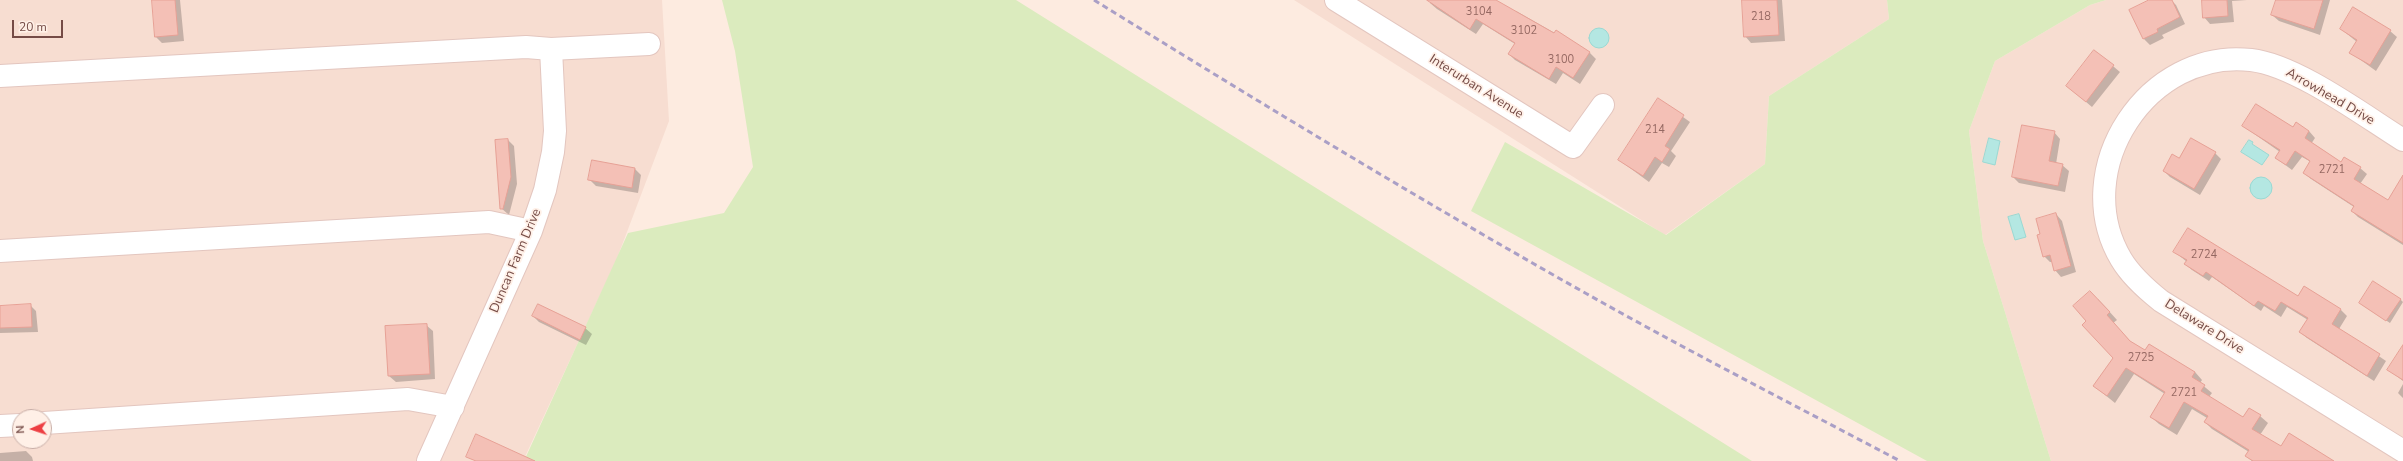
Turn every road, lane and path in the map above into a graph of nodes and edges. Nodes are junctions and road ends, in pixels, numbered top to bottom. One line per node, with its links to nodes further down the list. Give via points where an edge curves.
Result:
1 (1336, 0): 5 (street, Interurban Avenue, via 1573,147)
2 (649, 44): 3 (street)
3 (551, 49): 4 (street, via 526,47); 8 (street, Duncan Farm Drive, via 553,152 545,190)
4 (0, 76)
5 (1603, 105)
6 (2118, 137): 7 (street, Arrowhead Drive, via 2138,106 2170,77 2198,65 2233,59 2269,64 2298,76); 14 (street, Delaware Drive, via 2105,184 2105,208 2111,236 2121,259 2132,275 2161,301)
7 (2403, 140)
8 (531, 231): 9 (street, via 489,222); 10 (street, Duncan Farm Drive)
9 (0, 251)
10 (453, 407): 11 (street, via 408,399); 15 (street, Duncan Farm Drive)
11 (52, 422)
12 (12, 425): 13 (street)
13 (0, 426)
14 (2403, 451)
15 (428, 461)

